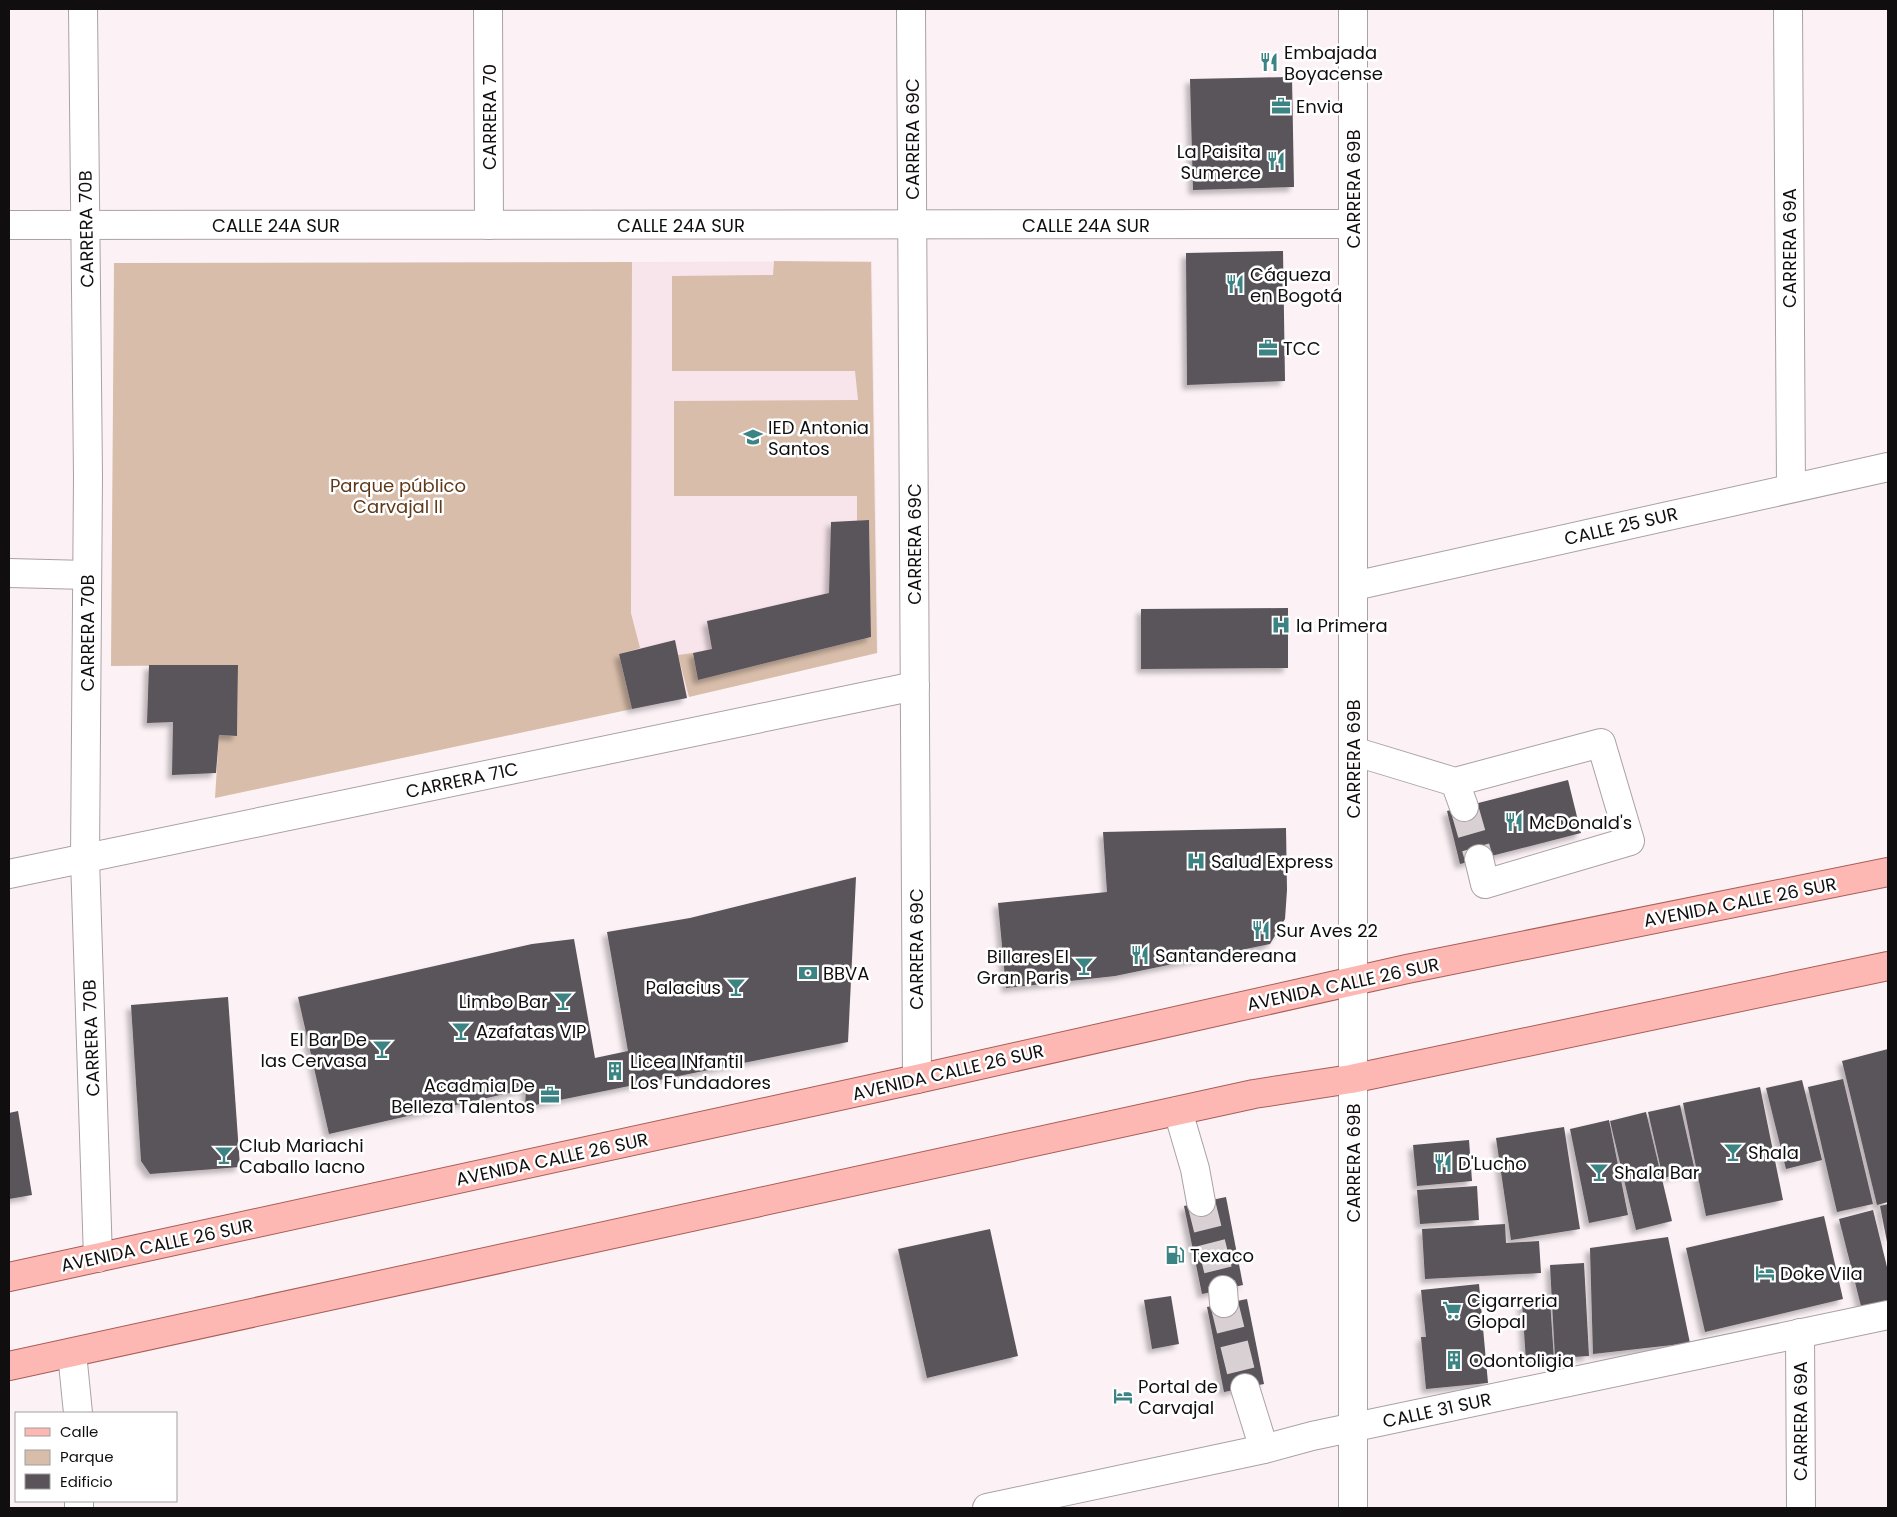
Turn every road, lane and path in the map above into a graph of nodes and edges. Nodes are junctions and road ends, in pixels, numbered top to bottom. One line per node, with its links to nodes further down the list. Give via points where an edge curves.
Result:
1 (83, 9): 8 (street, CARRERA 70B)
2 (488, 9): 9 (street, CARRERA 70)
3 (911, 9): 10 (street, CARRERA 69C)
4 (1353, 9): 6 (street, CARRERA 69B)
5 (1788, 9): 12 (street, CARRERA 69A)
6 (1353, 224): 10 (street, CALLE 24A SUR); 15 (street, CARRERA 69B)
7 (9, 225): 8 (street, CALLE 24A SUR)
8 (85, 225): 9 (street, CALLE 24A SUR); 14 (street, CARRERA 70B)
9 (489, 225): 10 (street, CALLE 24A SUR)
10 (912, 225): 16 (street, CARRERA 69C)
11 (1888, 467): 12 (street, CALLE 25 SUR)
12 (1791, 488): 15 (street, CALLE 25 SUR)
13 (9, 574): 14 (street)
14 (87, 575): 18 (street, CARRERA 70B)
15 (1354, 586): 17 (street, CARRERA 69B)
16 (915, 686): 18 (street, CARRERA 71C); 24 (street, CARRERA 69C)
17 (1353, 751): 19 (street, via 1460,794 1601,743 1630,841 1485,884); 23 (street, CARRERA 69B)
18 (85, 859): 21 (street, CARRERA 71C); 28 (street, CARRERA 70B)
19 (1479, 859)
20 (1888, 872): 23 (main road, AVENIDA CALLE 26 SUR)
21 (9, 874)
22 (1888, 966): 25 (main road)
23 (1352, 982): 24 (main road, AVENIDA CALLE 26 SUR); 25 (street, CARRERA 69B)
24 (917, 1079): 28 (main road, AVENIDA CALLE 26 SUR)
25 (1351, 1079): 26 (main road, via 1254,1094); 36 (street, CARRERA 69B)
26 (1178, 1111): 27 (street); 32 (main road)
27 (1201, 1202)
28 (98, 1258): 29 (main road, AVENIDA CALLE 26 SUR)
29 (9, 1277)
30 (1888, 1315): 31 (street, CALLE 31 SUR)
31 (1800, 1333): 36 (street, CALLE 31 SUR); 40 (street, CARRERA 69A)
32 (72, 1353): 33 (main road); 35 (street)
33 (9, 1366)
34 (1245, 1388): 37 (street)
35 (78, 1412)
36 (1353, 1428): 37 (street, CALLE 31 SUR); 39 (street, CARRERA 69B)
37 (1264, 1449): 38 (street, CALLE 31 SUR)
38 (987, 1508)
39 (1353, 1508)
40 (1801, 1508)

